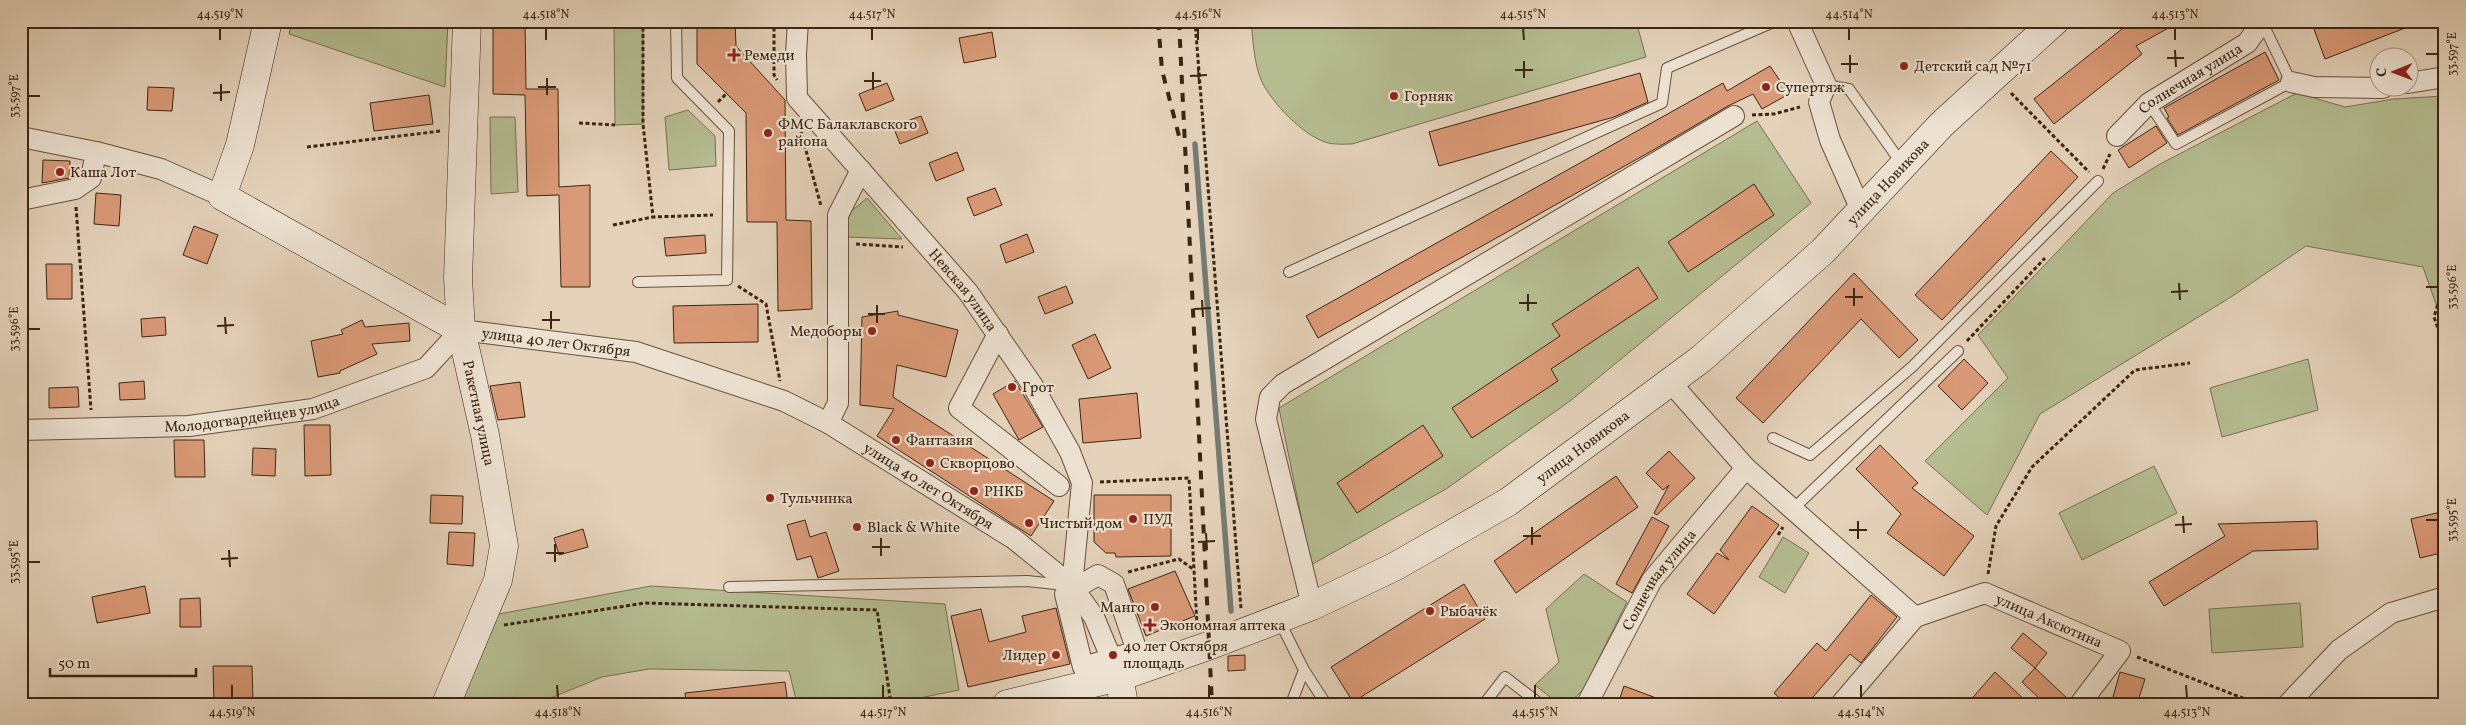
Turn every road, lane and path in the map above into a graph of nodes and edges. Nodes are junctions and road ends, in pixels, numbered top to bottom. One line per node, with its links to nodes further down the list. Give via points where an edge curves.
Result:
1 (268, 21): 37 (main road, via 240,145)
2 (467, 21): 28 (main road, Ракетная улица)
3 (581, 21): 12 (path)
4 (643, 21): 42 (path, via 643,124)
5 (676, 21): 41 (lane, via 677,78 729,131)
6 (774, 21): 19 (path, via 774,75)
7 (798, 21): 34 (street, Невская улица, via 797,98)
8 (1195, 21): 76 (path)
9 (1776, 21): 46 (lane, via 1667,68 1662,103)
10 (1797, 21): 22 (street)
11 (2055, 21): 16 (main road, улица Новикова)
12 (587, 22)
13 (2263, 22): 20 (lane); 23 (street, Солнечная улица, via 2248,43)
14 (603, 24): 15 (path)
15 (614, 26)
16 (1995, 76): 33 (main road, улица Новикова); 35 (path)
17 (2445, 77): 18 (street)
18 (2418, 81)
19 (778, 82)
20 (2291, 82): 21 (street, via 2314,87); 23 (lane, via 2176,144)
21 (2368, 88)
22 (1823, 94): 24 (path, via 1774,114); 33 (lane, via 1848,89); 40 (street, via 1830,140)
23 (2149, 103): 29 (street, Солнечная улица)
24 (1734, 116): 71 (street, via 1283,384 1270,397 1266,419)
25 (579, 123): 27 (path)
26 (798, 123): 39 (path)
27 (615, 125)
28 (463, 128): 31 (path); 50 (main road, Ракетная улица, via 458,278)
29 (2117, 136): 35 (path)
30 (21, 137): 32 (street, улица 40 лет Октября)
31 (307, 147)
32 (96, 152): 36 (street, via 91,178); 37 (street, улица 40 лет Октября, via 161,170)
33 (1903, 165): 40 (main road, улица Новикова)
34 (861, 170): 44 (street, via 838,215); 45 (street, Невская улица)
35 (2098, 181): 60 (lane, via 1913,366 1810,455)
36 (75, 189): 38 (street); 58 (path)
37 (222, 196): 50 (main road, улица 40 лет Октября)
38 (21, 200)
39 (821, 207)
40 (1861, 210): 55 (main road, улица Новикова, via 1823,250)
41 (728, 215): 42 (path); 47 (lane)
42 (652, 217): 43 (path)
43 (613, 225)
44 (838, 243): 45 (path); 57 (street, via 838,403)
45 (930, 249): 51 (street, Невская улица, via 968,292)
46 (1289, 272)
47 (727, 280): 49 (lane); 56 (path, via 766,304)
48 (2445, 280): 52 (path, via 2434,316)
49 (638, 282)
50 (461, 330): 56 (street, улица 40 лет Октября, via 636,352); 58 (street, Молодогвардейцев улица, via 426,368 313,408 189,426); 74 (main road, Ракетная улица, via 485,435 504,546 498,580)
51 (998, 334): 62 (street, Невская улица, via 1033,386 1070,452); 63 (street, via 959,408)
52 (2445, 349)
53 (1958, 351): 64 (lane)
54 (2190, 364): 69 (path, via 2135,370 2032,467 1996,526)
55 (1671, 384): 61 (street); 71 (main road, улица Новикова, via 1508,502 1394,567)
56 (784, 401): 57 (street, улица 40 лет Октября)
57 (828, 423): 68 (street, улица 40 лет Октября, via 1014,538)
58 (92, 429): 59 (street, Молодогвардейцев улица)
59 (21, 430)
60 (1773, 438)
61 (1746, 468): 64 (street); 88 (street, Солнечная улица, via 1652,580)
62 (1082, 482): 65 (path, via 1189,478); 68 (street, Невская улица)
63 (1059, 486)
64 (1793, 509): 72 (street)
65 (1193, 569): 66 (path, via 1179,559); 75 (path)
66 (1123, 573)
67 (729, 587): 68 (lane, via 1027,581)
68 (1073, 587): 78 (street, via 1094,617); 78 (street, via 1065,594 1083,667); 78 (street, via 1098,575 1114,584 1137,651)
69 (1985, 593): 72 (street, улица Аксютина); 77 (street, улица Аксютина)
70 (2445, 597): 92 (street, via 2391,613 2339,650)
71 (1312, 606): 73 (main road, улица Новикова)
72 (1915, 617): 89 (street)
73 (1279, 619): 76 (main road, улица Новикова); 79 (lane)
74 (477, 630): 80 (main road, Ракетная улица); 81 (path, via 645,602 877,610)
75 (1198, 632)
76 (1244, 632): 78 (main road, улица Новикова)
77 (2120, 651): 90 (street); 91 (path)
78 (1115, 668): 82 (main road, улица Новикова); 83 (main road)
79 (1304, 670): 84 (lane); 85 (lane)
80 (446, 704)
81 (892, 704)
82 (1007, 704)
83 (1124, 704)
84 (1291, 704)
85 (1326, 704)
86 (1484, 704): 87 (lane, via 1505,678)
87 (1540, 704)
88 (1587, 704)
89 (1841, 704)
90 (2080, 704)
91 (2258, 704)
92 (2288, 704)

